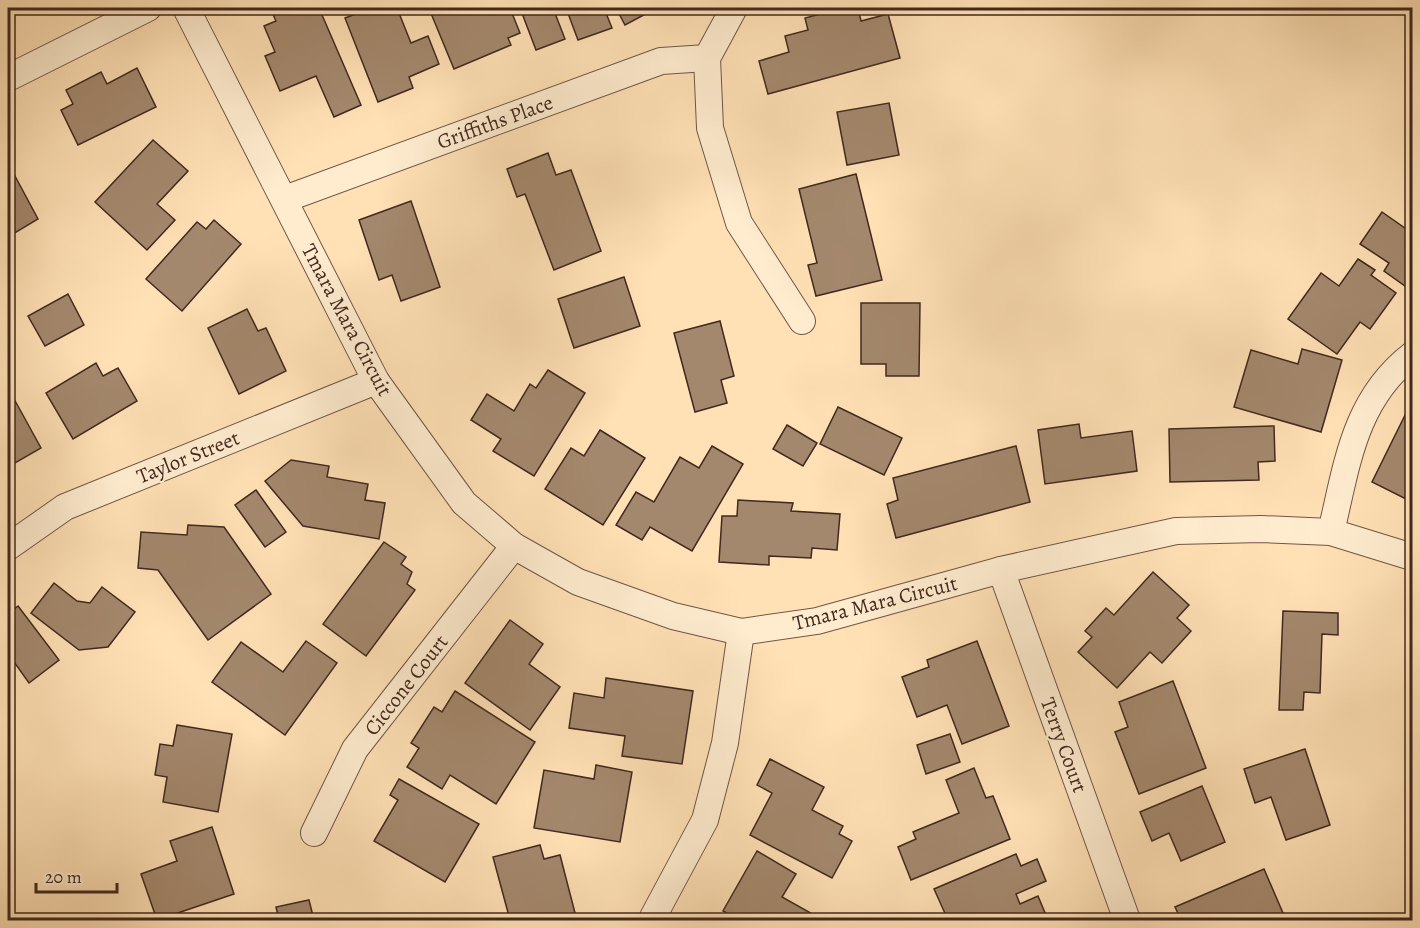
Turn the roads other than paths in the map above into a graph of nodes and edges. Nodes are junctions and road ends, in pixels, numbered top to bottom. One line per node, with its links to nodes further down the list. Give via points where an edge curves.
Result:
1 (148, 8): 5 (street)
2 (186, 8): 6 (street, Tmara Mara Circuit)
3 (734, 8): 4 (street)
4 (707, 58): 6 (street, Griffiths Place, via 661,61); 7 (street, via 710,128 739,223)
5 (8, 78)
6 (285, 199): 9 (street, Tmara Mara Circuit)
7 (802, 321)
8 (1413, 355): 10 (street, via 1399,366 1367,406 1353,436)
9 (376, 381): 11 (street, Tmara Mara Circuit, via 464,503); 12 (street, Taylor Street, via 64,507)
10 (1331, 532): 13 (street, Tmara Mara Circuit); 14 (street, Tmara Mara Circuit, via 1176,531)
11 (514, 546): 15 (street, Tmara Mara Circuit, via 578,582 674,616); 16 (street, Ciccone Court, via 355,749)
12 (8, 547)
13 (1413, 557)
14 (1001, 570): 15 (street, Tmara Mara Circuit, via 817,621); 18 (street, Terry Court)
15 (741, 632): 17 (street, via 725,743 705,820)
16 (314, 833)
17 (653, 917)
18 (1127, 921)

